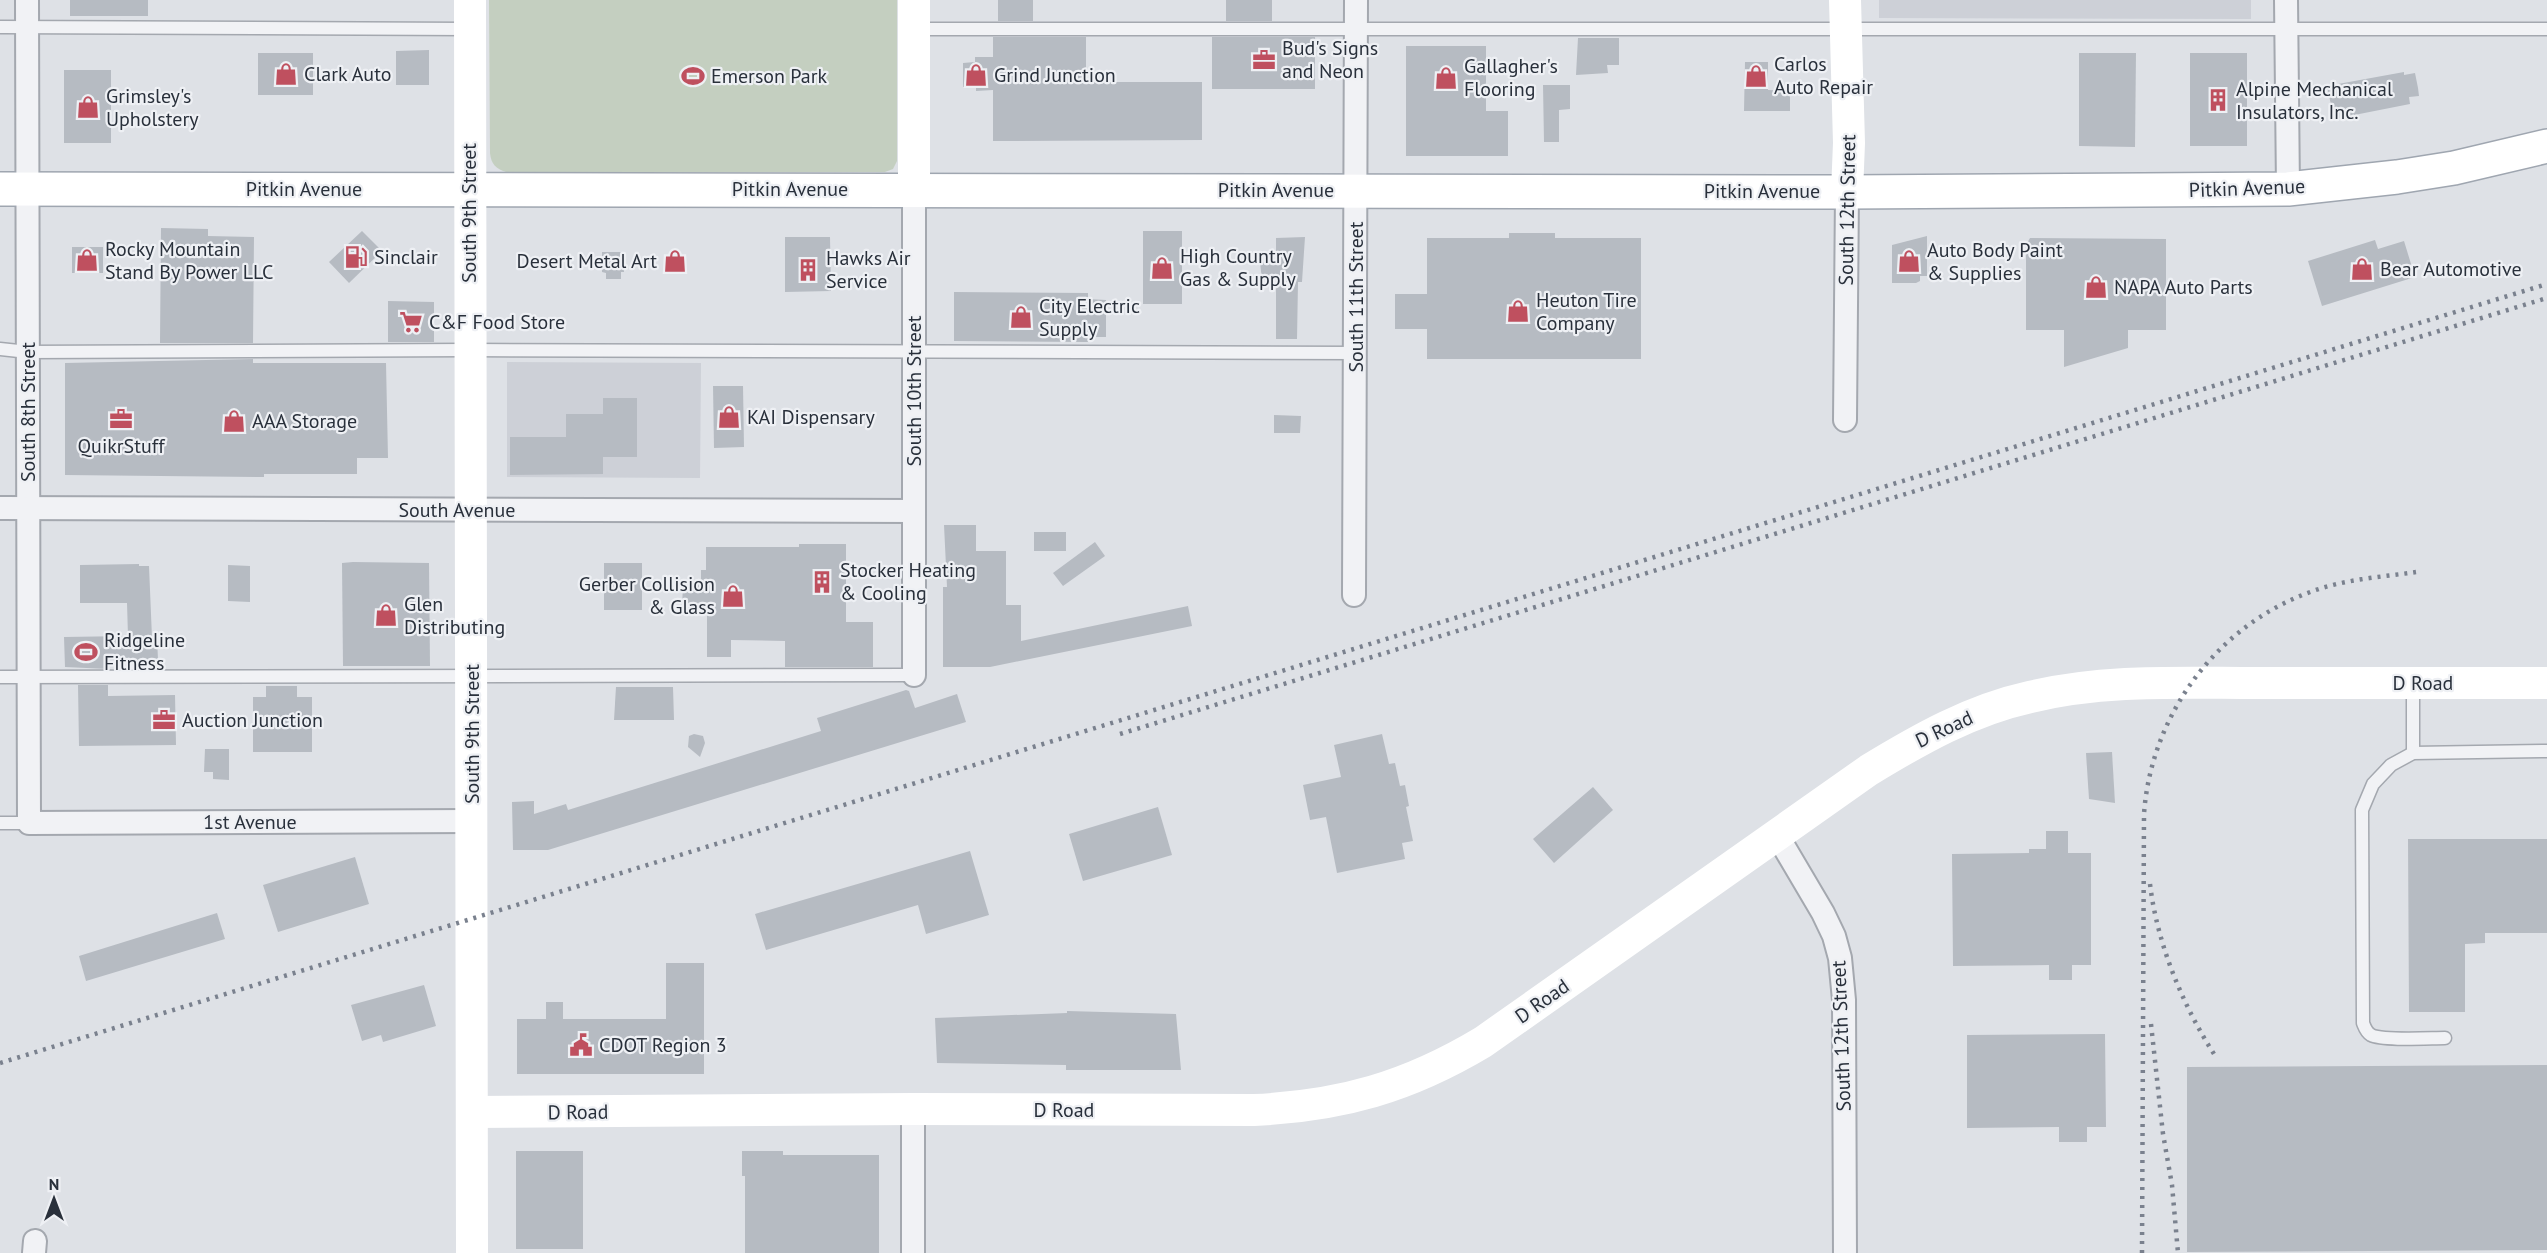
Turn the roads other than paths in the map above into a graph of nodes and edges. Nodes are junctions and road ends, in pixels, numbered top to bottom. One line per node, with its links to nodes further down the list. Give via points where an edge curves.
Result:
1 (27, 0): 8 (street, South 8th Street)
2 (1356, 0): 9 (street, South 11th Street)
3 (2286, 0): 10 (street)
4 (914, 14): 9 (lane); 16 (street, South 10th Street)
5 (1845, 14): 9 (lane); 10 (lane); 18 (street, South 12th Street)
6 (469, 15): 8 (lane); 14 (street, South 9th Street)
7 (0, 27): 8 (lane)
8 (27, 27): 13 (street, South 8th Street)
9 (1356, 28): 17 (street, South 11th Street)
10 (2286, 28): 11 (lane); 15 (street)
11 (2547, 28)
12 (2547, 146): 15 (main road, Pitkin Avenue, via 2454,168)
13 (14, 189): 14 (main road, Pitkin Avenue); 21 (street, South 8th Street)
14 (469, 189): 16 (main road, Pitkin Avenue); 20 (street, South 9th Street)
15 (2288, 189): 18 (main road, Pitkin Avenue)
16 (914, 190): 17 (main road, Pitkin Avenue); 22 (street, South 10th Street)
17 (1356, 190): 18 (main road, Pitkin Avenue); 23 (street, South 11th Street)
18 (1847, 192): 24 (street, South 12th Street)
19 (0, 350): 21 (lane)
20 (470, 350): 21 (lane); 22 (lane); 27 (street, South 9th Street)
21 (27, 352): 26 (street, South 8th Street)
22 (914, 353): 23 (lane); 28 (street, South 10th Street)
23 (1356, 353): 29 (street, South 11th Street)
24 (1845, 420)
25 (0, 508): 26 (street, South Avenue)
26 (28, 510): 27 (street, South Avenue); 33 (street, South 8th Street)
27 (471, 510): 28 (street, South Avenue); 30 (street, South 9th Street)
28 (914, 511): 31 (street, South 10th Street)
29 (1354, 595)
30 (471, 675): 31 (lane); 33 (lane); 38 (street, South 9th Street)
31 (914, 675)
32 (0, 677): 33 (lane)
33 (28, 677): 40 (street, South 8th Street)
34 (2413, 683): 35 (street, D Road); 37 (lane); 41 (street, D Road, via 2143,683 2030,696 1952,723 1911,744)
35 (2547, 683)
36 (2547, 752): 37 (lane)
37 (2413, 753): 42 (lane, via 2391,765 2373,784 2362,810 2363,1023 2372,1035 2382,1038)
38 (472, 821): 40 (street, 1st Avenue); 44 (street, South 9th Street)
39 (0, 823): 40 (lane)
40 (29, 823)
41 (1777, 835): 43 (street, D Road, via 1483,1042 1436,1068 1367,1094 1334,1103 1254,1110); 47 (street, South 12th Street, via 1823,913 1840,958 1844,1000)
42 (2445, 1038)
43 (913, 1109): 44 (street, D Road); 46 (street)
44 (472, 1112): 45 (street, South 9th Street)
45 (472, 1253)
46 (913, 1253)
47 (1845, 1253)

